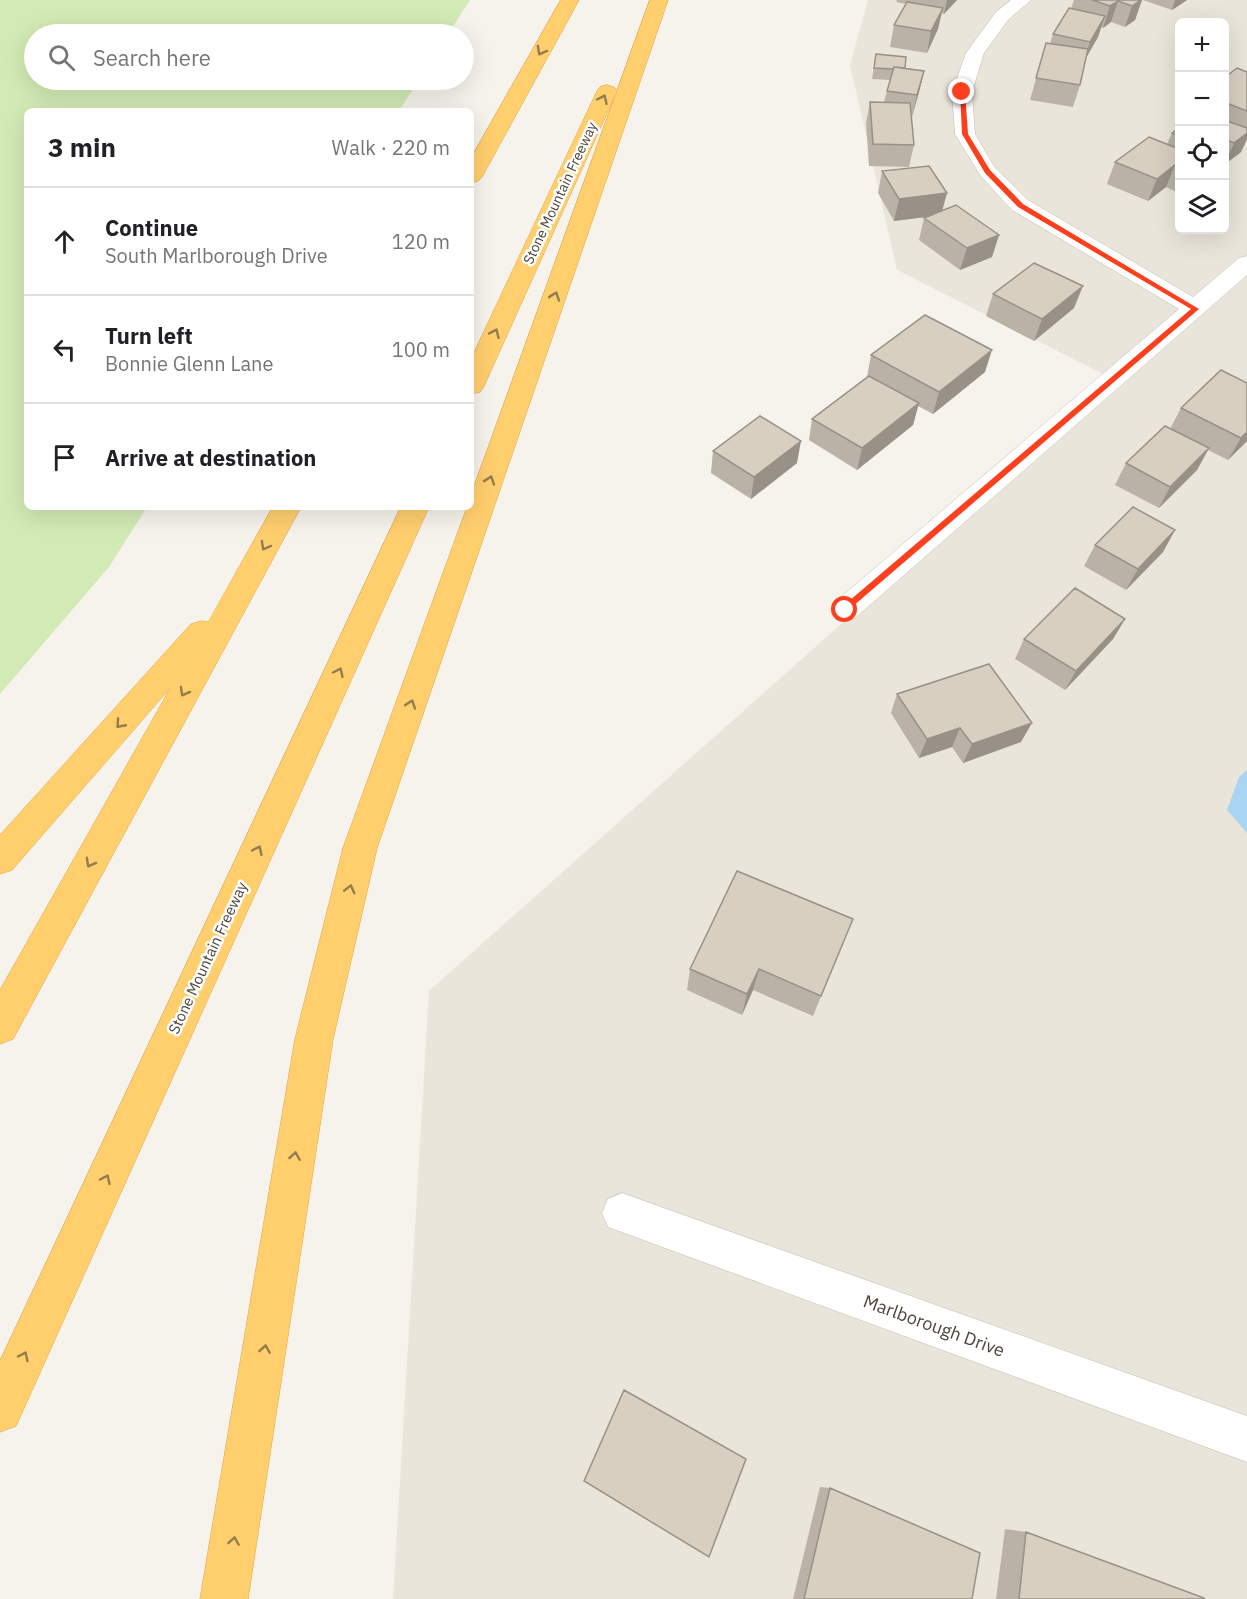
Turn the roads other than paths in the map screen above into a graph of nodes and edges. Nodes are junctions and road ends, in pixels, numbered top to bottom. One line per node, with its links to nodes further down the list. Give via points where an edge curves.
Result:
1 (570, 0): 5 (highway, one-way to 5)
2 (649, 0): 8 (highway, Stone Mountain Freeway, one-way to 2)
3 (659, 0): 18 (highway, one-way to 3, via 314,1039 360,848)
4 (1022, 0): 7 (street, via 1002,16 975,53 962,92 965,134 987,171 1020,205)
5 (474, 172)
6 (1247, 263): 7 (street)
7 (1196, 309): 12 (street)
8 (474, 379)
9 (285, 510): 11 (highway, one-way to 11)
10 (415, 510): 16 (highway, Stone Mountain Freeway, one-way to 10)
11 (243, 586): 13 (highway, one-way to 13); 14 (highway, one-way to 14)
12 (845, 610)
13 (0, 859)
14 (0, 1026)
15 (622, 1213): 17 (street, Marlborough Drive)
16 (0, 1410)
17 (1247, 1439)
18 (224, 1599)

